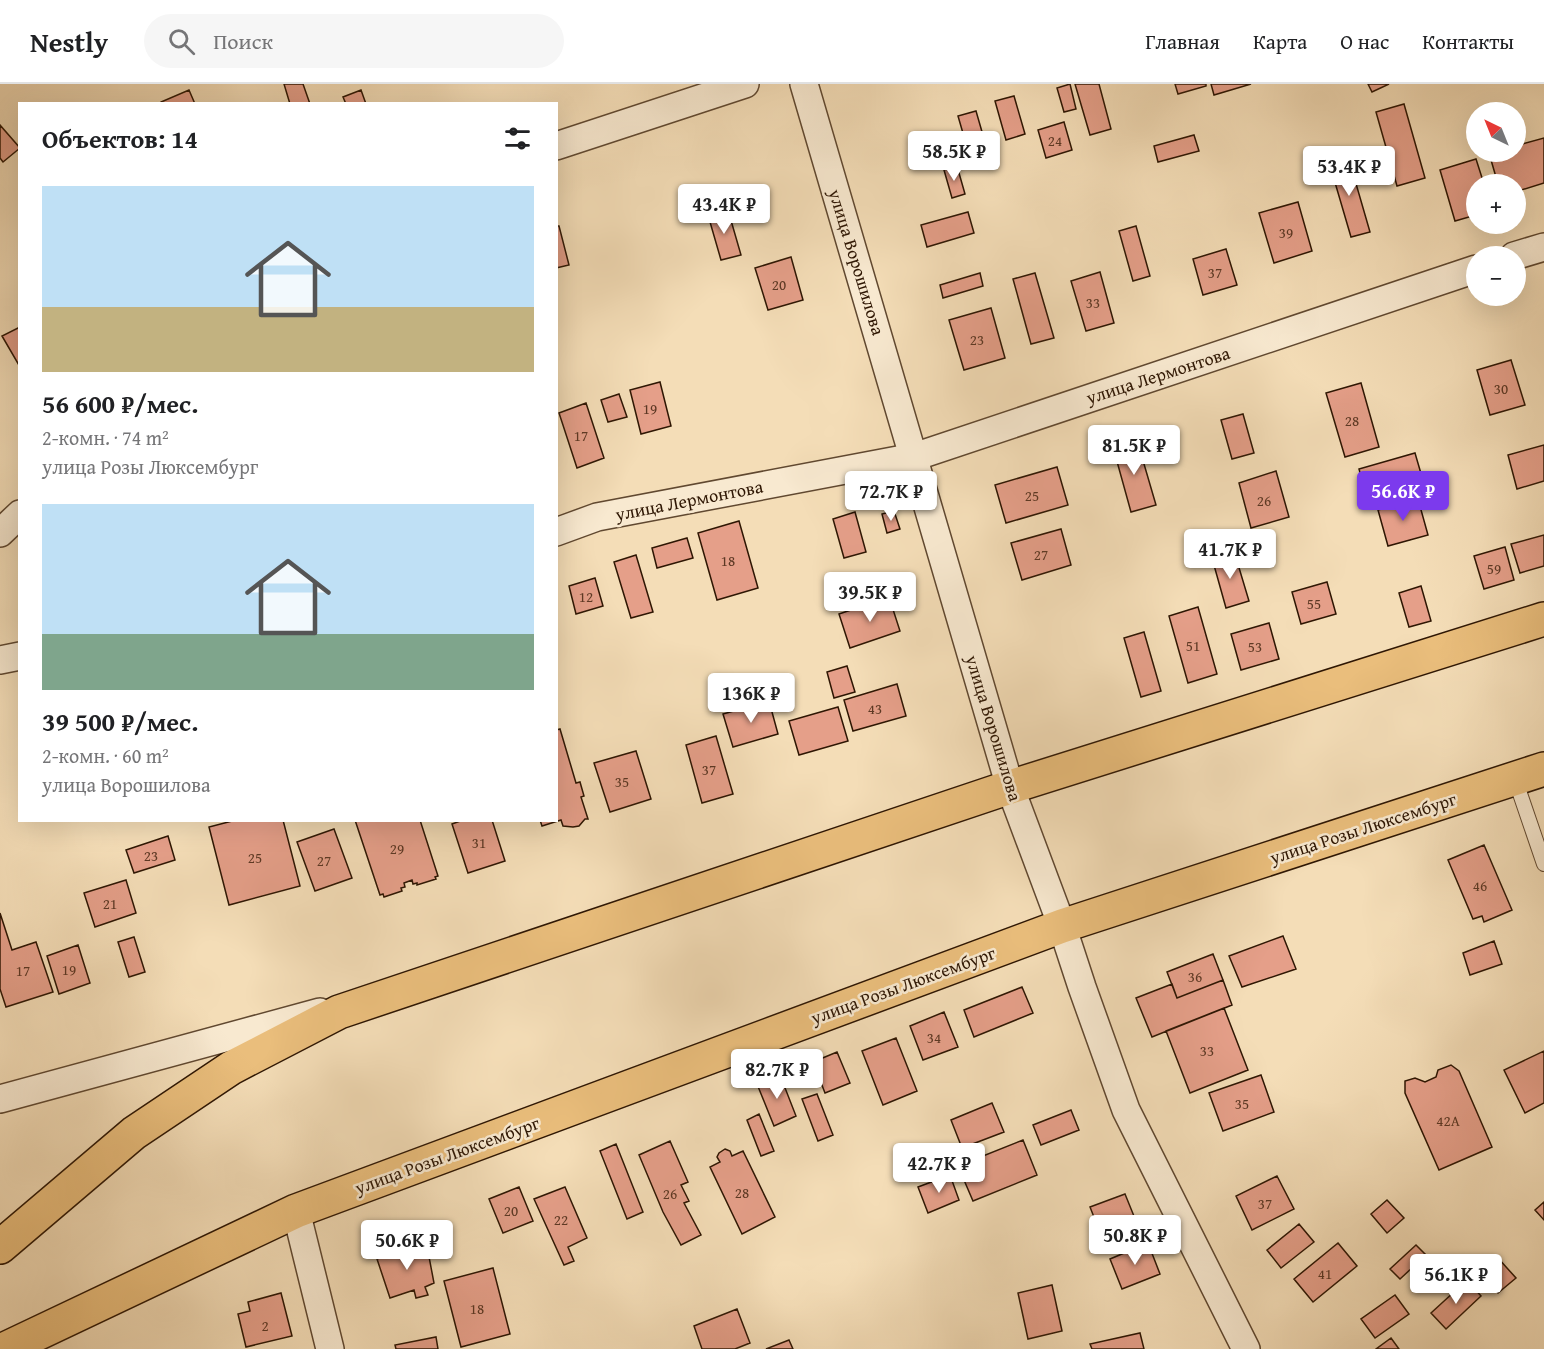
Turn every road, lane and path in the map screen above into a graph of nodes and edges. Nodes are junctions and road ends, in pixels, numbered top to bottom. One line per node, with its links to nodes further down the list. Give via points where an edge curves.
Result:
1 (745, 84): 3 (street)
2 (804, 84): 7 (street, улица Ворошилова)
3 (558, 145)
4 (1544, 247): 5 (street)
5 (1526, 252)
6 (1466, 272): 7 (street, улица Лермонтова)
7 (914, 457): 9 (street, улица Лермонтова, via 597,517); 15 (street, улица Ворошилова)
8 (18, 516): 10 (street)
9 (558, 531)
10 (0, 533)
11 (1544, 619): 15 (main road)
12 (18, 656): 13 (street)
13 (0, 660)
14 (1529, 774): 16 (lane, улица Розы Люксембург); 17 (main road, улица Розы Люксембург)
15 (1010, 787): 17 (street, улица Ворошилова); 18 (main road)
16 (1544, 864)
17 (1062, 926): 20 (main road, улица Розы Люксембург); 24 (street, улица Ворошилова, via 1126,1110)
18 (419, 985): 19 (street); 21 (main road, via 339,1012 231,1068 134,1132)
19 (0, 1099)
20 (296, 1211): 22 (main road, улица Розы Люксембург); 23 (street)
21 (0, 1247)
22 (4, 1349)
23 (330, 1349)
24 (1246, 1349)

